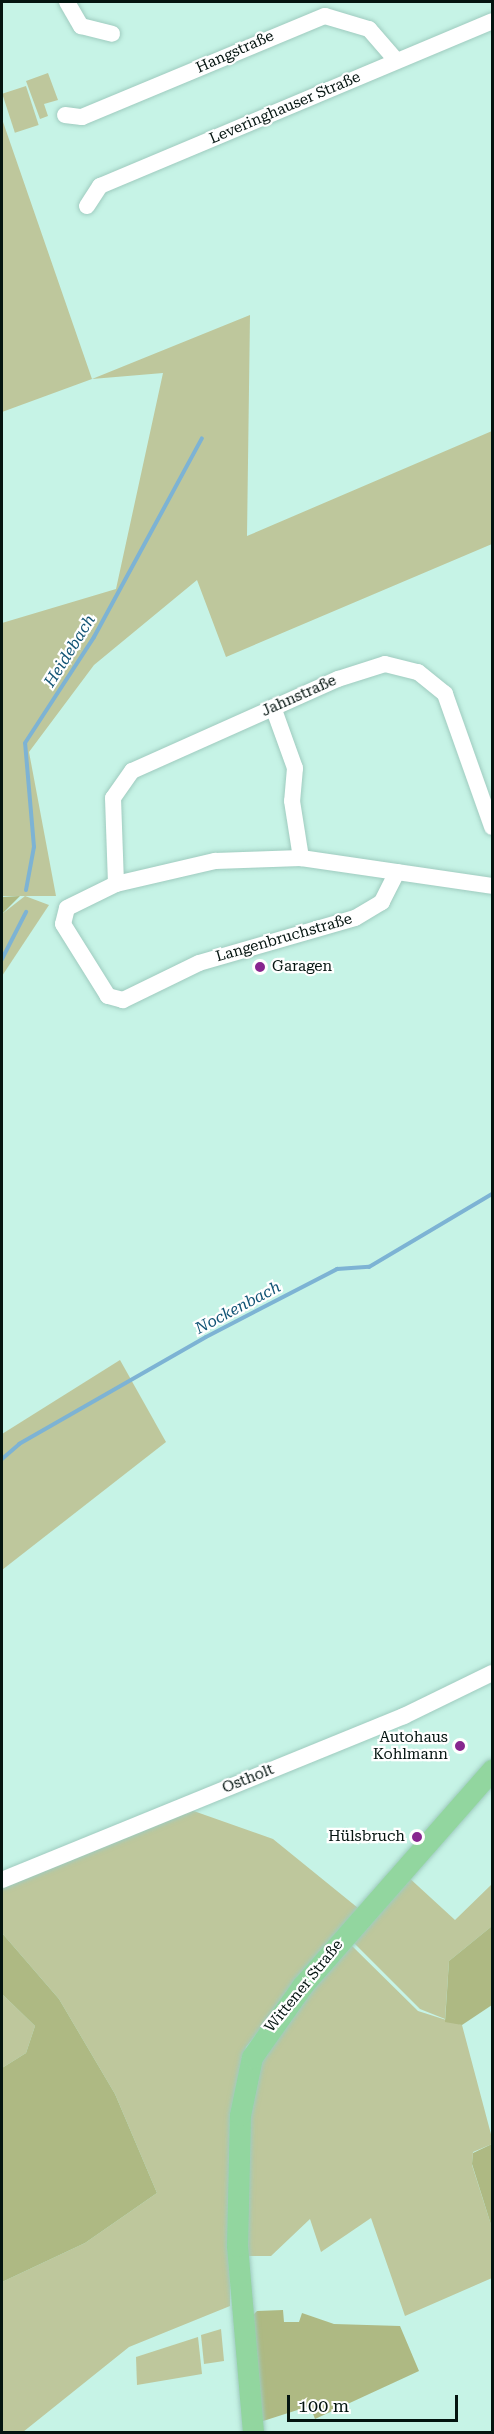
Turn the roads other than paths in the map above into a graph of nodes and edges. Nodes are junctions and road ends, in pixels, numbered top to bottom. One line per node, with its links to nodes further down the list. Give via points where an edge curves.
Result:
1 (67, 2): 3 (street, via 81,26)
2 (492, 21): 4 (street, Leveringhauser Straße)
3 (112, 34)
4 (395, 59): 5 (street, Hangstraße, via 369,29 325,16 81,117); 6 (street, Leveringhauser Straße, via 100,186)
5 (65, 115)
6 (87, 206)
7 (273, 707): 8 (street, Jahnstraße, via 362,669 385,664 418,672 445,694); 9 (street, via 295,768 292,801); 11 (street, Jahnstraße, via 155,758 121,781 113,798)
8 (492, 827)
9 (301, 858): 10 (street, Langenbruchstraße); 11 (street, Langenbruchstraße, via 215,861)
10 (397, 872): 11 (street, Langenbruchstraße, via 382,902 356,918 243,947 114,1000 63,924 62,913); 12 (street, Langenbruchstraße)
11 (116, 884)
12 (492, 886)
13 (492, 1673): 15 (street, Ostholt, via 404,1716)
14 (492, 1770): 16 (main road, Wittener Straße, via 302,1986 252,2057 240,2115 237,2246)
15 (2, 1880)
16 (252, 2433)

